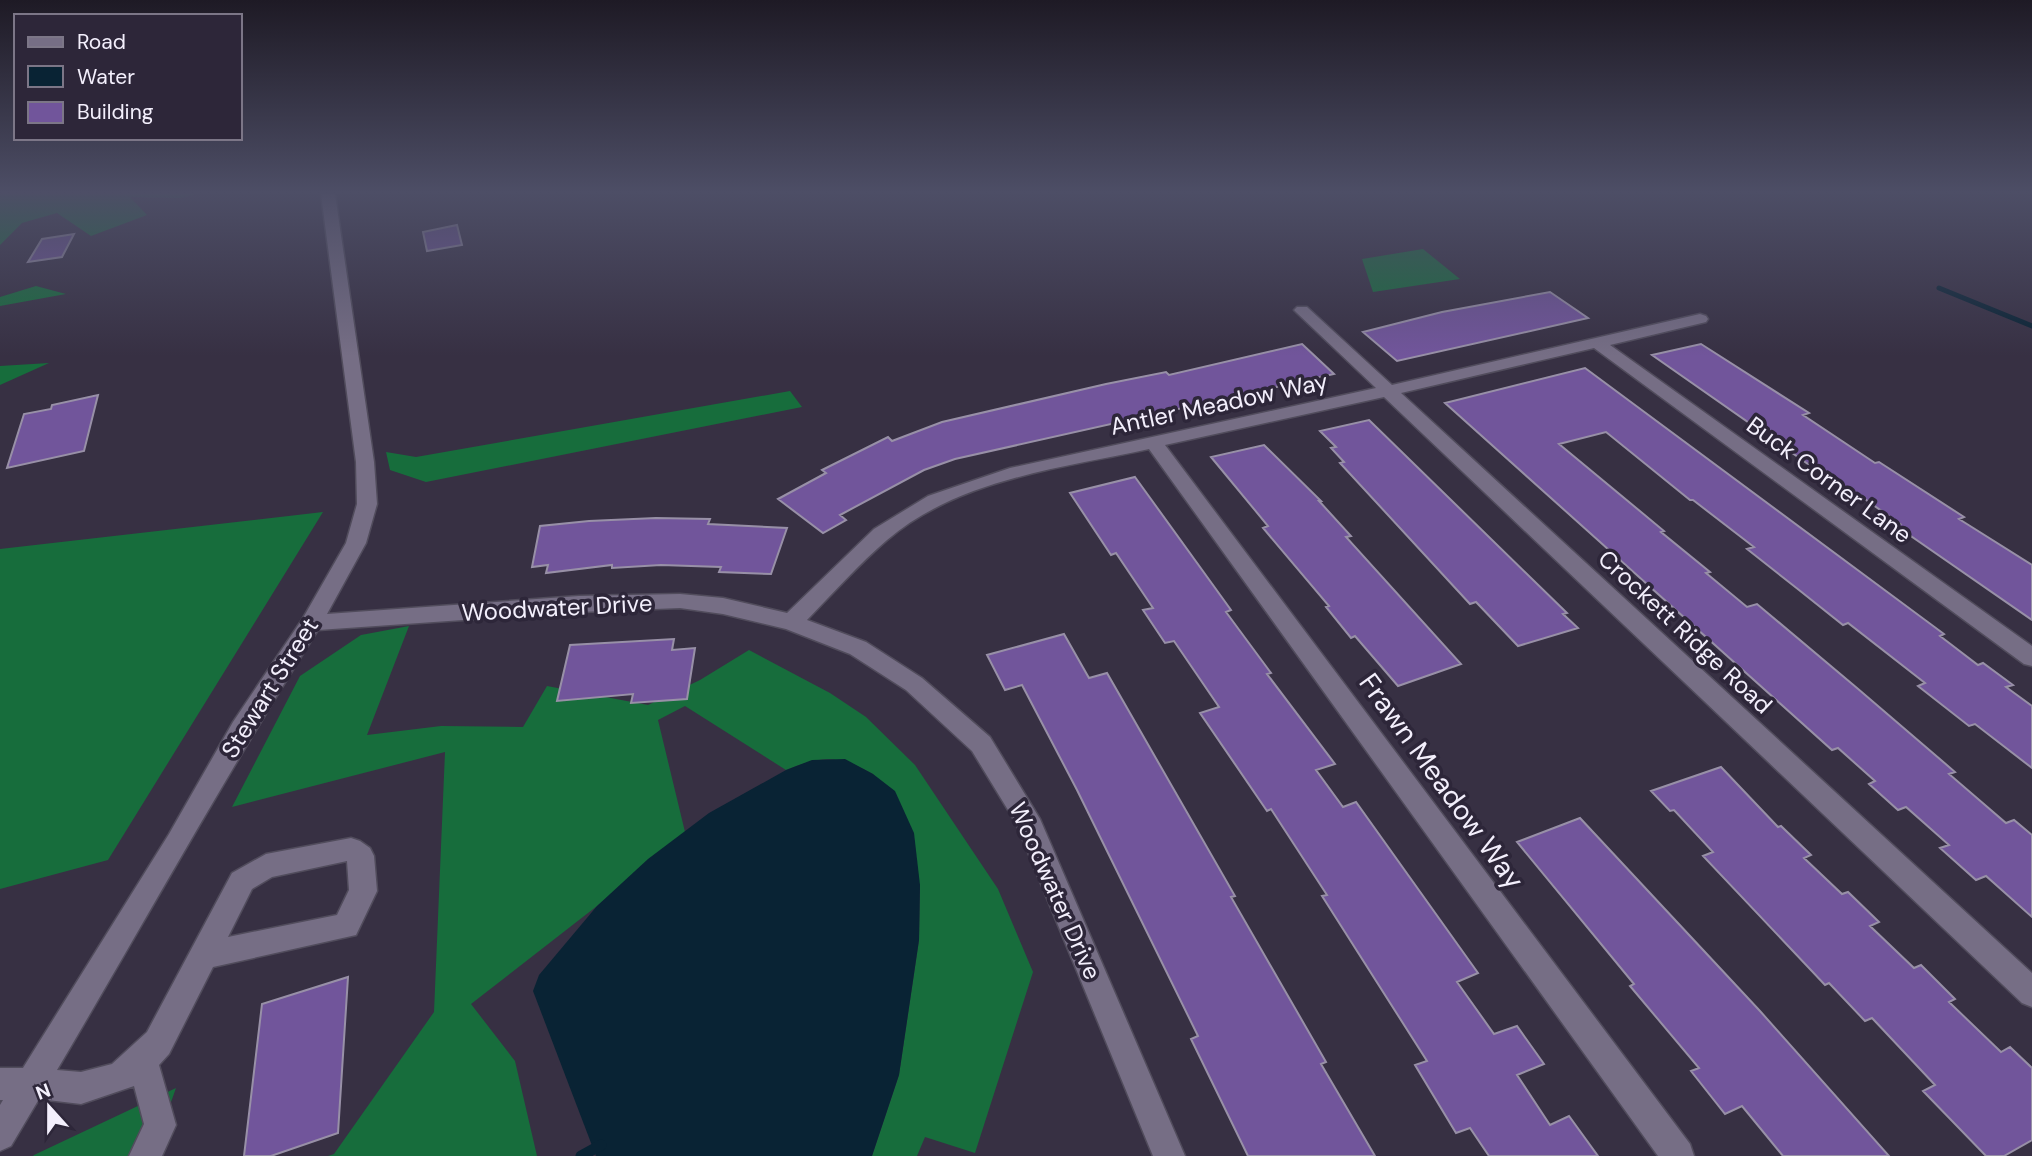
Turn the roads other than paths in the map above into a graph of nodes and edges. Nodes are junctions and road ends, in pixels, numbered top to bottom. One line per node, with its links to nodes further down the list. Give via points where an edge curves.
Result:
1 (336, 248): 8 (street, Stewart Street, via 365,462 366,504 356,543)
2 (1302, 310): 5 (street, Crockett Ridge Road)
3 (1700, 319): 4 (street, Antler Meadow Way)
4 (1597, 342): 5 (street, Antler Meadow Way); 9 (street, Buck Corner Lane)
5 (1389, 391): 6 (street, Antler Meadow Way); 11 (street, Crockett Ridge Road)
6 (1155, 444): 7 (street, Antler Meadow Way, via 1010,474 935,500 881,534); 18 (street, Frawn Meadow Way)
7 (792, 622): 8 (street, Woodwater Drive, via 680,601); 17 (street, Woodwater Drive, via 858,648 914,684 981,744 1027,819)
8 (311, 623): 13 (street, Stewart Street, via 242,729)
9 (2032, 658)
10 (204, 956): 10 (street, via 242,881 265,866 351,849 361,856 363,891 346,926); 12 (street, via 159,1043)
11 (2032, 992)
12 (142, 1060): 13 (street, via 120,1077 81,1088); 16 (street, via 160,1125)
13 (31, 1083): 14 (street); 15 (street, Stewart Street)
14 (0, 1084)
15 (0, 1135)
16 (145, 1156)
17 (1169, 1156)
18 (1678, 1156)

